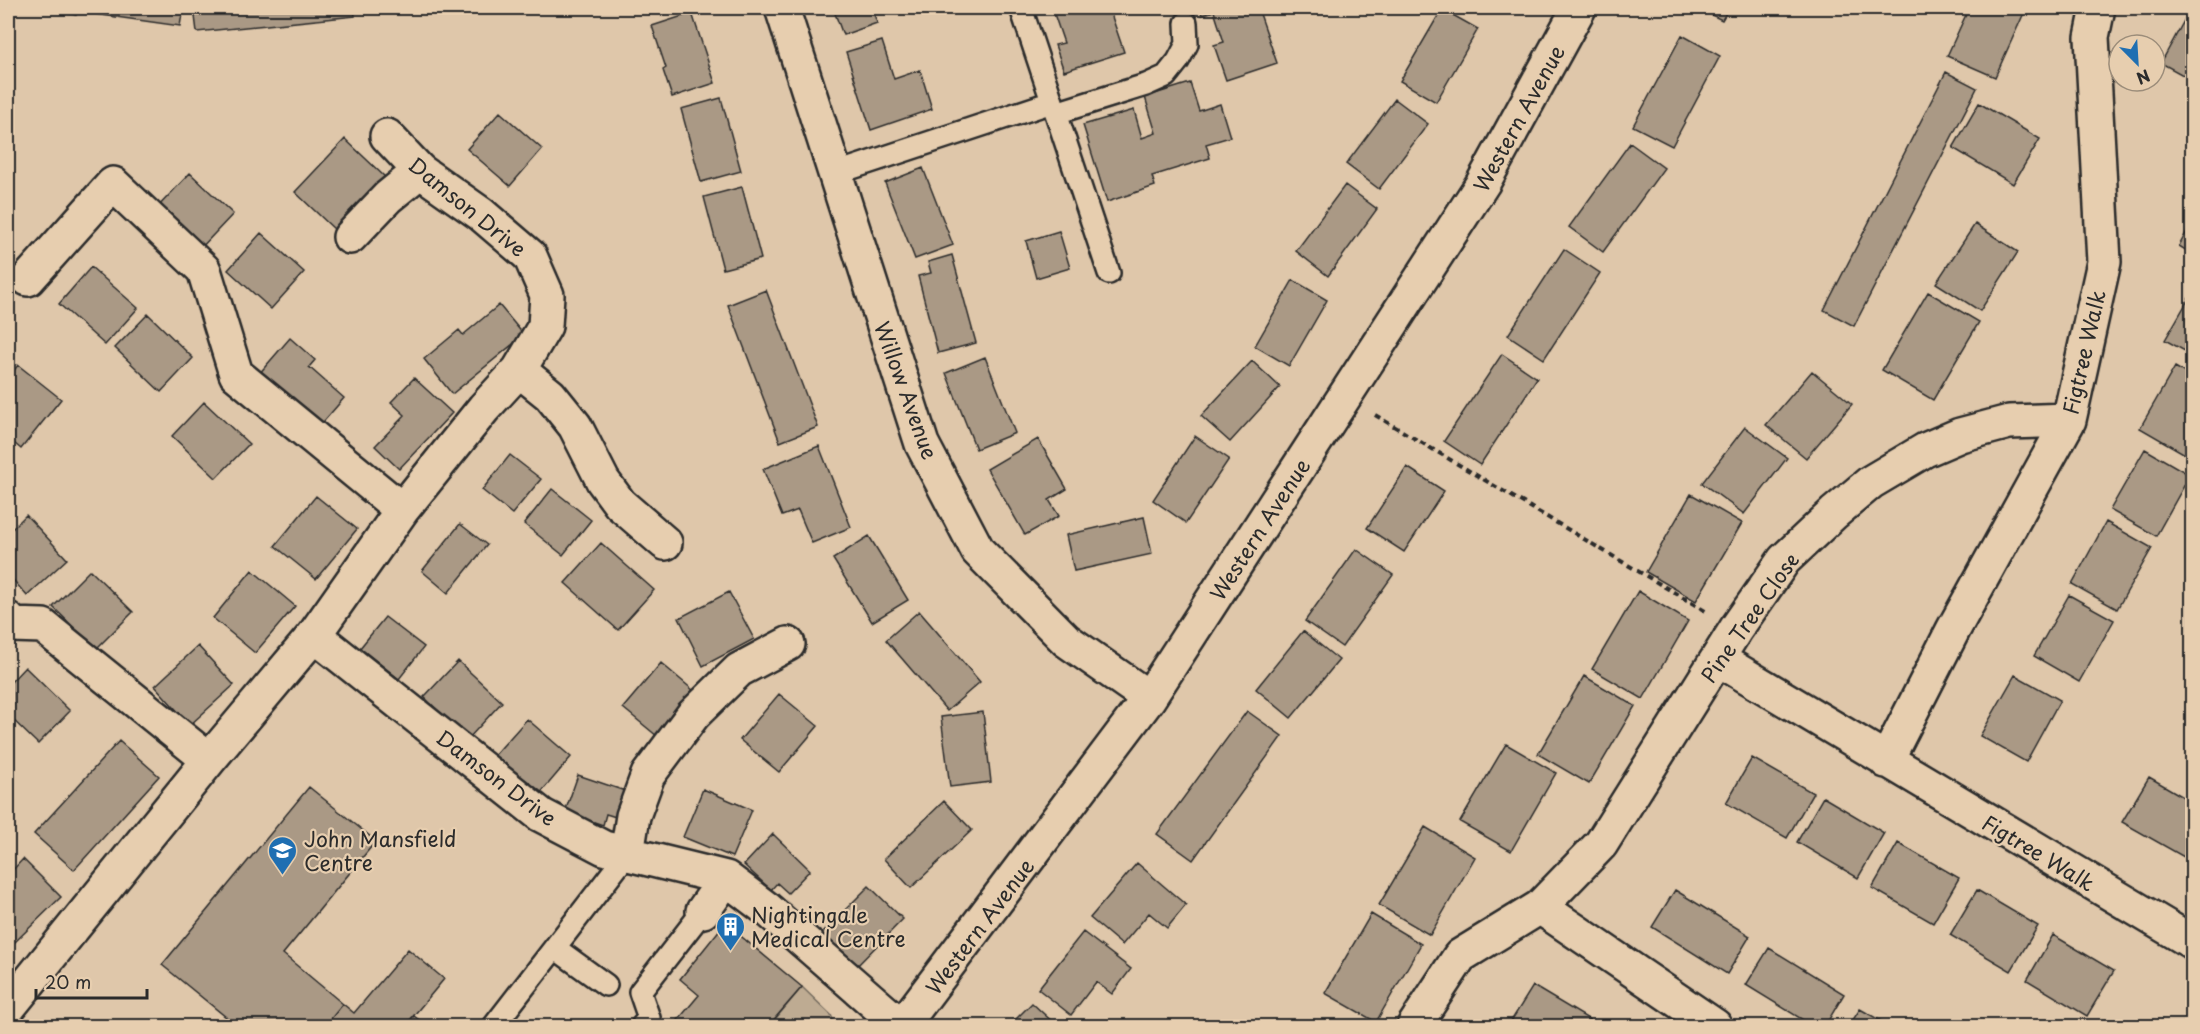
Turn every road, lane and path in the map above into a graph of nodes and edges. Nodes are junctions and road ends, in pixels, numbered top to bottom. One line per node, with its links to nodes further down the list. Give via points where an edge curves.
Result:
1 (782, 8): 9 (street, Willow Avenue)
2 (1021, 8): 6 (lane)
3 (1580, 8): 14 (street, Western Avenue, via 1483,183)
4 (2098, 8): 15 (street, Figtree Walk, via 2092,37 2103,262)
5 (1186, 23): 6 (lane, via 1186,44 1166,76 1146,85)
6 (1054, 108): 9 (lane); 11 (lane)
7 (387, 136): 8 (street, Damson Drive)
8 (420, 171): 10 (street, via 388,197); 13 (street, Damson Drive, via 481,214 530,256 547,295 545,326)
9 (834, 174): 23 (street, Willow Avenue, via 922,444 978,551 1066,640)
10 (350, 237)
11 (1109, 273)
12 (28, 279): 16 (street, via 113,184 204,270 236,374)
13 (519, 370): 16 (street, Damson Drive); 17 (street, via 549,395 575,426 603,481 620,504)
14 (1344, 397): 19 (path); 23 (street, Western Avenue)
15 (2070, 420): 19 (street, Pine Tree Close, via 2010,422 1960,435 1925,450 1871,482 1784,560); 25 (street, Figtree Walk, via 1953,630)
16 (402, 510): 20 (street, Damson Drive)
17 (665, 543)
18 (9, 624): 24 (street, via 43,626)
19 (1736, 629): 22 (street, Pine Tree Close)
20 (314, 635): 24 (street, Damson Drive); 26 (street, Damson Drive, via 541,815 604,848)
21 (788, 644): 26 (street, via 739,670 693,715 648,775 633,816)
22 (1718, 659): 25 (street, Figtree Walk); 28 (street, Pine Tree Close, via 1600,844)
23 (1149, 698): 36 (street, Western Avenue)
24 (209, 760): 33 (street, Damson Drive)
25 (1886, 761): 30 (street, Figtree Walk)
26 (627, 854): 27 (street, Damson Drive); 31 (lane)
27 (726, 878): 29 (street); 36 (street, Damson Drive)
28 (1540, 907): 37 (street, Pine Tree Close, via 1460,956); 38 (street)
29 (703, 911): 35 (lane, via 640,992 649,1018)
30 (2193, 942)
31 (555, 948): 32 (lane); 34 (lane)
32 (606, 985)
33 (8, 1008)
34 (494, 1026)
35 (642, 1026)
36 (902, 1026)
37 (1414, 1026)
38 (1715, 1026)

